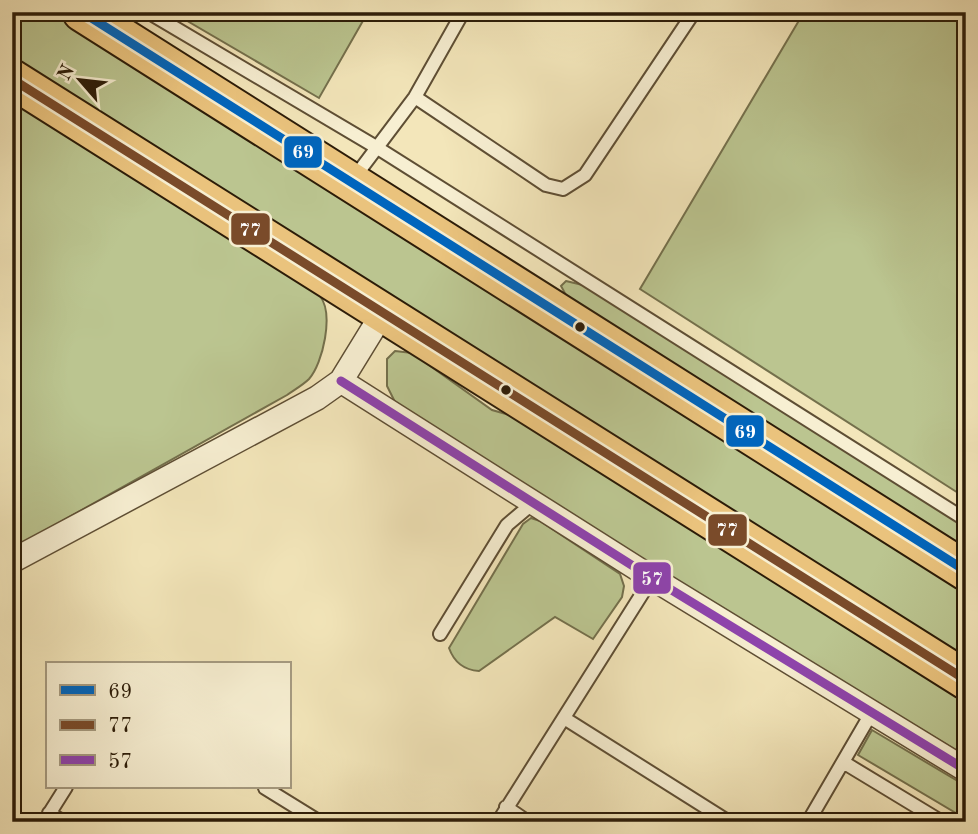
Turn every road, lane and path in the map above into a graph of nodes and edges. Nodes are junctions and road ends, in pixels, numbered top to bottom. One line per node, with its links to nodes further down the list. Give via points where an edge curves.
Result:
1 (82, 12): 8 (highway, via 119,28)
2 (148, 12): 7 (lane)
3 (463, 12): 6 (lane)
4 (694, 12): 6 (lane, via 585,175 563,189 546,185)
5 (12, 79): 9 (highway)
6 (415, 97): 7 (lane)
7 (376, 147): 8 (lane); 12 (lane)
8 (351, 182): 14 (highway)
9 (384, 311): 10 (street); 17 (highway)
10 (341, 381): 11 (street); 13 (street)
11 (533, 503): 15 (street); 16 (lane, via 507,525)
12 (966, 520)
13 (12, 561)
14 (966, 571)
15 (652, 578): 18 (street); 19 (lane)
16 (440, 634)
17 (966, 680)
18 (873, 712): 20 (lane); 21 (street)
19 (564, 718): 24 (lane); 30 (lane)
20 (843, 762): 31 (lane); 32 (lane)
21 (966, 770)
22 (65, 788): 25 (lane)
23 (265, 788): 27 (lane)
24 (506, 807): 28 (lane); 29 (lane)
25 (46, 817): 26 (lane)
26 (64, 822)
27 (320, 822)
28 (498, 822)
29 (528, 822)
30 (729, 822)
31 (808, 822)
32 (942, 822)

